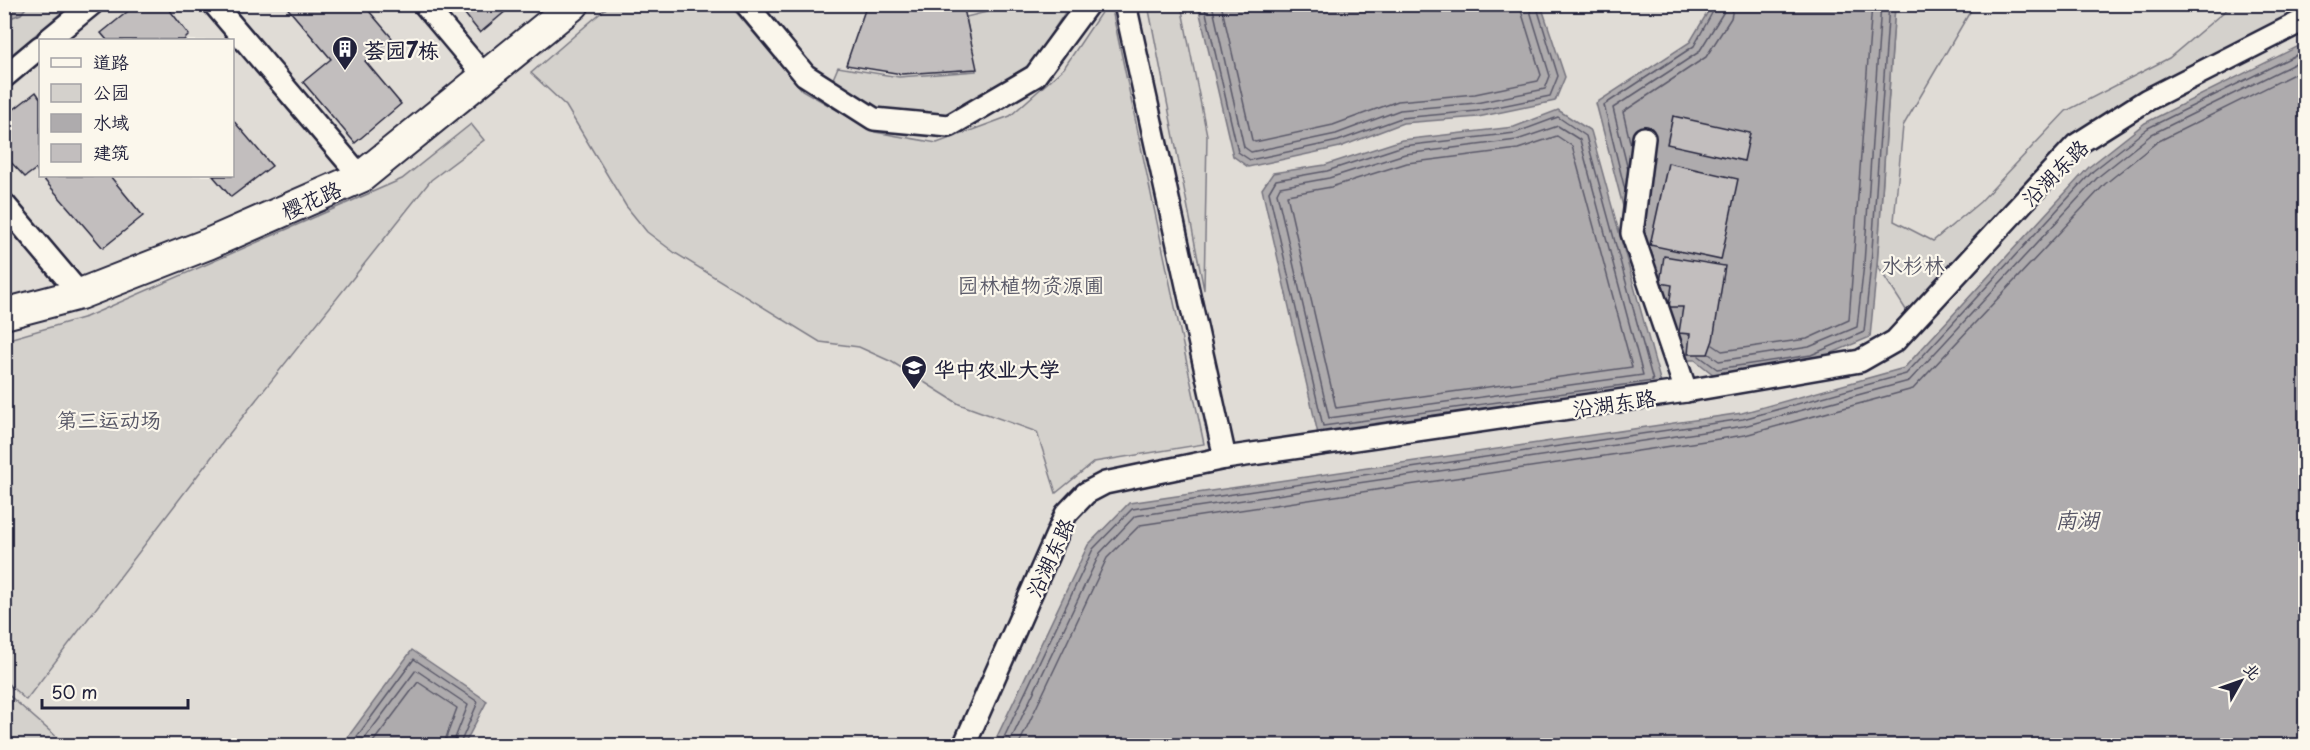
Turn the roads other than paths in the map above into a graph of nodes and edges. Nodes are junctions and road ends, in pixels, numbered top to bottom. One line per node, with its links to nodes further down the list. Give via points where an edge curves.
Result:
1 (92, 4): 9 (street)
2 (214, 4): 14 (street)
3 (424, 4): 12 (street)
4 (574, 4): 12 (street, 樱花路)
5 (746, 4): 6 (street, via 805,75 874,119 949,126 1035,76)
6 (1088, 4)
7 (1125, 4): 19 (street)
8 (2306, 18): 18 (street, 沿湖东路, via 2147,100 2076,145 1895,341 1860,362)
9 (49, 39)
10 (39, 48): 11 (street)
11 (4, 77)
12 (486, 78): 14 (street, 樱花路)
13 (1644, 138): 18 (street, via 1632,233)
14 (361, 177): 16 (street, 樱花路)
15 (4, 204): 16 (street)
16 (80, 294): 17 (street, 樱花路)
17 (4, 315)
18 (1686, 392): 19 (street, 沿湖东路)
19 (1225, 458): 20 (street, 沿湖东路, via 1105,483 1086,493 1066,514)
20 (964, 746)

